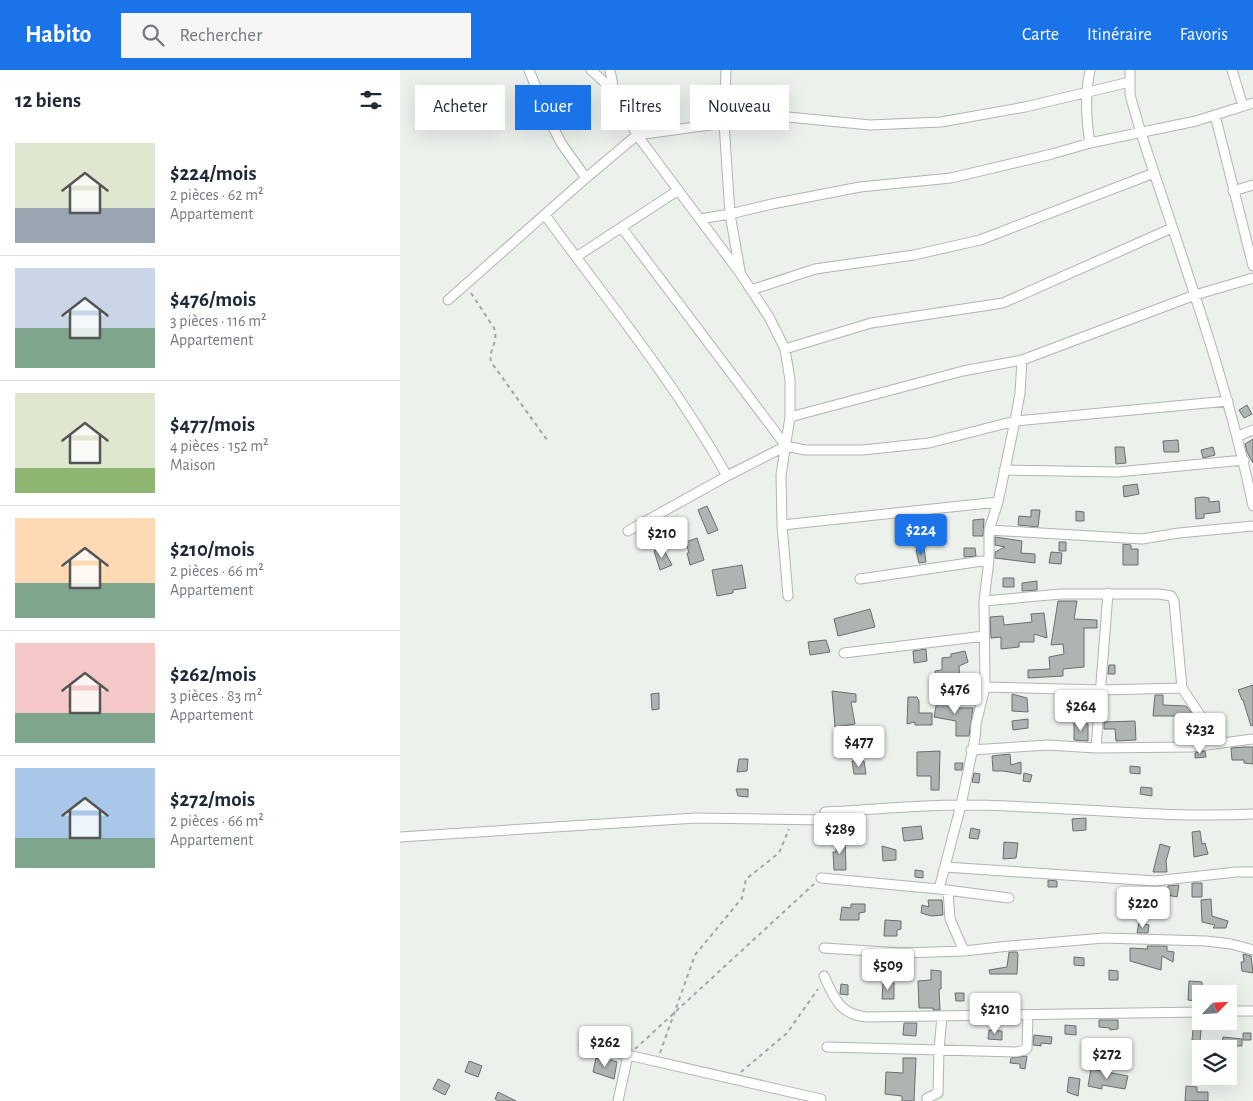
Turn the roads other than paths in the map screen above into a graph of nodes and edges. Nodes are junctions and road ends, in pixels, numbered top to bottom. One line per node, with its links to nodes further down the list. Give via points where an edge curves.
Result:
1 (529, 70): 24 (street, via 561,143)
2 (591, 70): 9 (street)
3 (610, 70): 10 (street)
4 (726, 70): 11 (street)
5 (1090, 70): 12 (street)
6 (1130, 70): 8 (street)
7 (1232, 70): 14 (street)
8 (1130, 82): 12 (street); 20 (street, via 1130,95)
9 (607, 85)
10 (613, 85)
11 (725, 85)
12 (1087, 93): 16 (street, via 941,122 870,124); 22 (street, via 1086,120)
13 (1253, 103): 14 (street)
14 (1243, 106): 15 (street)
15 (1214, 115): 20 (street); 27 (street)
16 (789, 117)
17 (690, 128): 21 (street)
18 (634, 130): 21 (street)
19 (724, 130): 29 (street)
20 (1141, 133): 22 (street); 23 (street)
21 (637, 135): 24 (street); 26 (street)
22 (1090, 143): 29 (street, via 951,178 860,187)
23 (1154, 173): 32 (street); 38 (street, via 980,240 914,255 815,269)
24 (586, 178): 28 (street)
25 (1253, 185): 27 (street)
26 (677, 191): 30 (street); 31 (street)
27 (1234, 191): 33 (street)
28 (545, 214): 34 (street); 40 (street)
29 (730, 214): 30 (street); 36 (street)
30 (700, 219): 36 (street)
31 (622, 228): 34 (street); 48 (street)
32 (1172, 228): 39 (street); 41 (street, via 1003,303 870,323)
33 (1249, 238): 35 (street)
34 (576, 257): 51 (street, via 651,357)
35 (1253, 266)
36 (740, 273): 38 (street)
37 (1253, 278): 39 (street)
38 (751, 290): 41 (street, via 769,316)
39 (1194, 295): 42 (street); 43 (street)
40 (448, 300)
41 (785, 349): 44 (street, via 790,380)
42 (1022, 360): 44 (street, via 963,371); 45 (street)
43 (1228, 401): 45 (street); 47 (street)
44 (790, 417): 48 (street)
45 (1016, 421): 48 (street, via 929,443 863,450 805,450); 50 (street)
46 (1253, 430): 47 (street)
47 (1238, 436): 49 (street)
48 (786, 446): 51 (street); 55 (street, via 781,476)
49 (1244, 460): 50 (street, via 1117,472); 52 (street)
50 (1004, 470): 53 (street)
51 (727, 476): 58 (street)
52 (1251, 490): 54 (street)
53 (998, 502): 55 (street); 57 (street)
54 (1253, 506)
55 (782, 524): 62 (street)
56 (1253, 526): 57 (street, via 1142,540)
57 (988, 530): 59 (street)
58 (628, 531)
59 (989, 560): 60 (street); 63 (street)
60 (860, 578)
61 (1108, 593): 63 (street); 67 (street, via 1171,596); 68 (street)
62 (788, 596)
63 (984, 601): 64 (street)
64 (984, 636): 65 (street); 66 (street)
65 (844, 653)
66 (985, 687): 68 (street); 72 (street)
67 (1182, 688): 68 (street); 70 (street)
68 (1100, 690): 71 (street)
69 (1253, 739): 70 (street)
70 (1223, 743): 71 (street, via 1191,747)
71 (1096, 748): 72 (street, via 1048,745)
72 (971, 750): 73 (street)
73 (961, 805): 74 (street, via 1132,813); 75 (street, via 792,820 696,818); 76 (street)
74 (1253, 814)
75 (400, 837)
76 (945, 867): 77 (street, via 1155,881); 79 (street)
77 (1253, 872)
78 (821, 878): 79 (street)
79 (943, 889): 80 (street); 83 (street, via 950,919)
80 (1009, 898)
81 (824, 948): 83 (street, via 902,953)
82 (1253, 950): 83 (street, via 1206,941 1104,938)
83 (964, 951)
84 (824, 976): 89 (street, via 842,1008 856,1016)
85 (1238, 1011): 86 (street)
86 (1253, 1011)
87 (1192, 1012): 88 (street)
88 (1028, 1015): 89 (street); 92 (street, via 1025,1050)
89 (942, 1016): 92 (street)
90 (584, 1045): 93 (street)
91 (826, 1047): 92 (street)
92 (939, 1050): 96 (street, via 938,1093)
93 (628, 1055): 94 (street); 95 (street)
94 (821, 1099)
95 (618, 1101)
96 (927, 1101)

